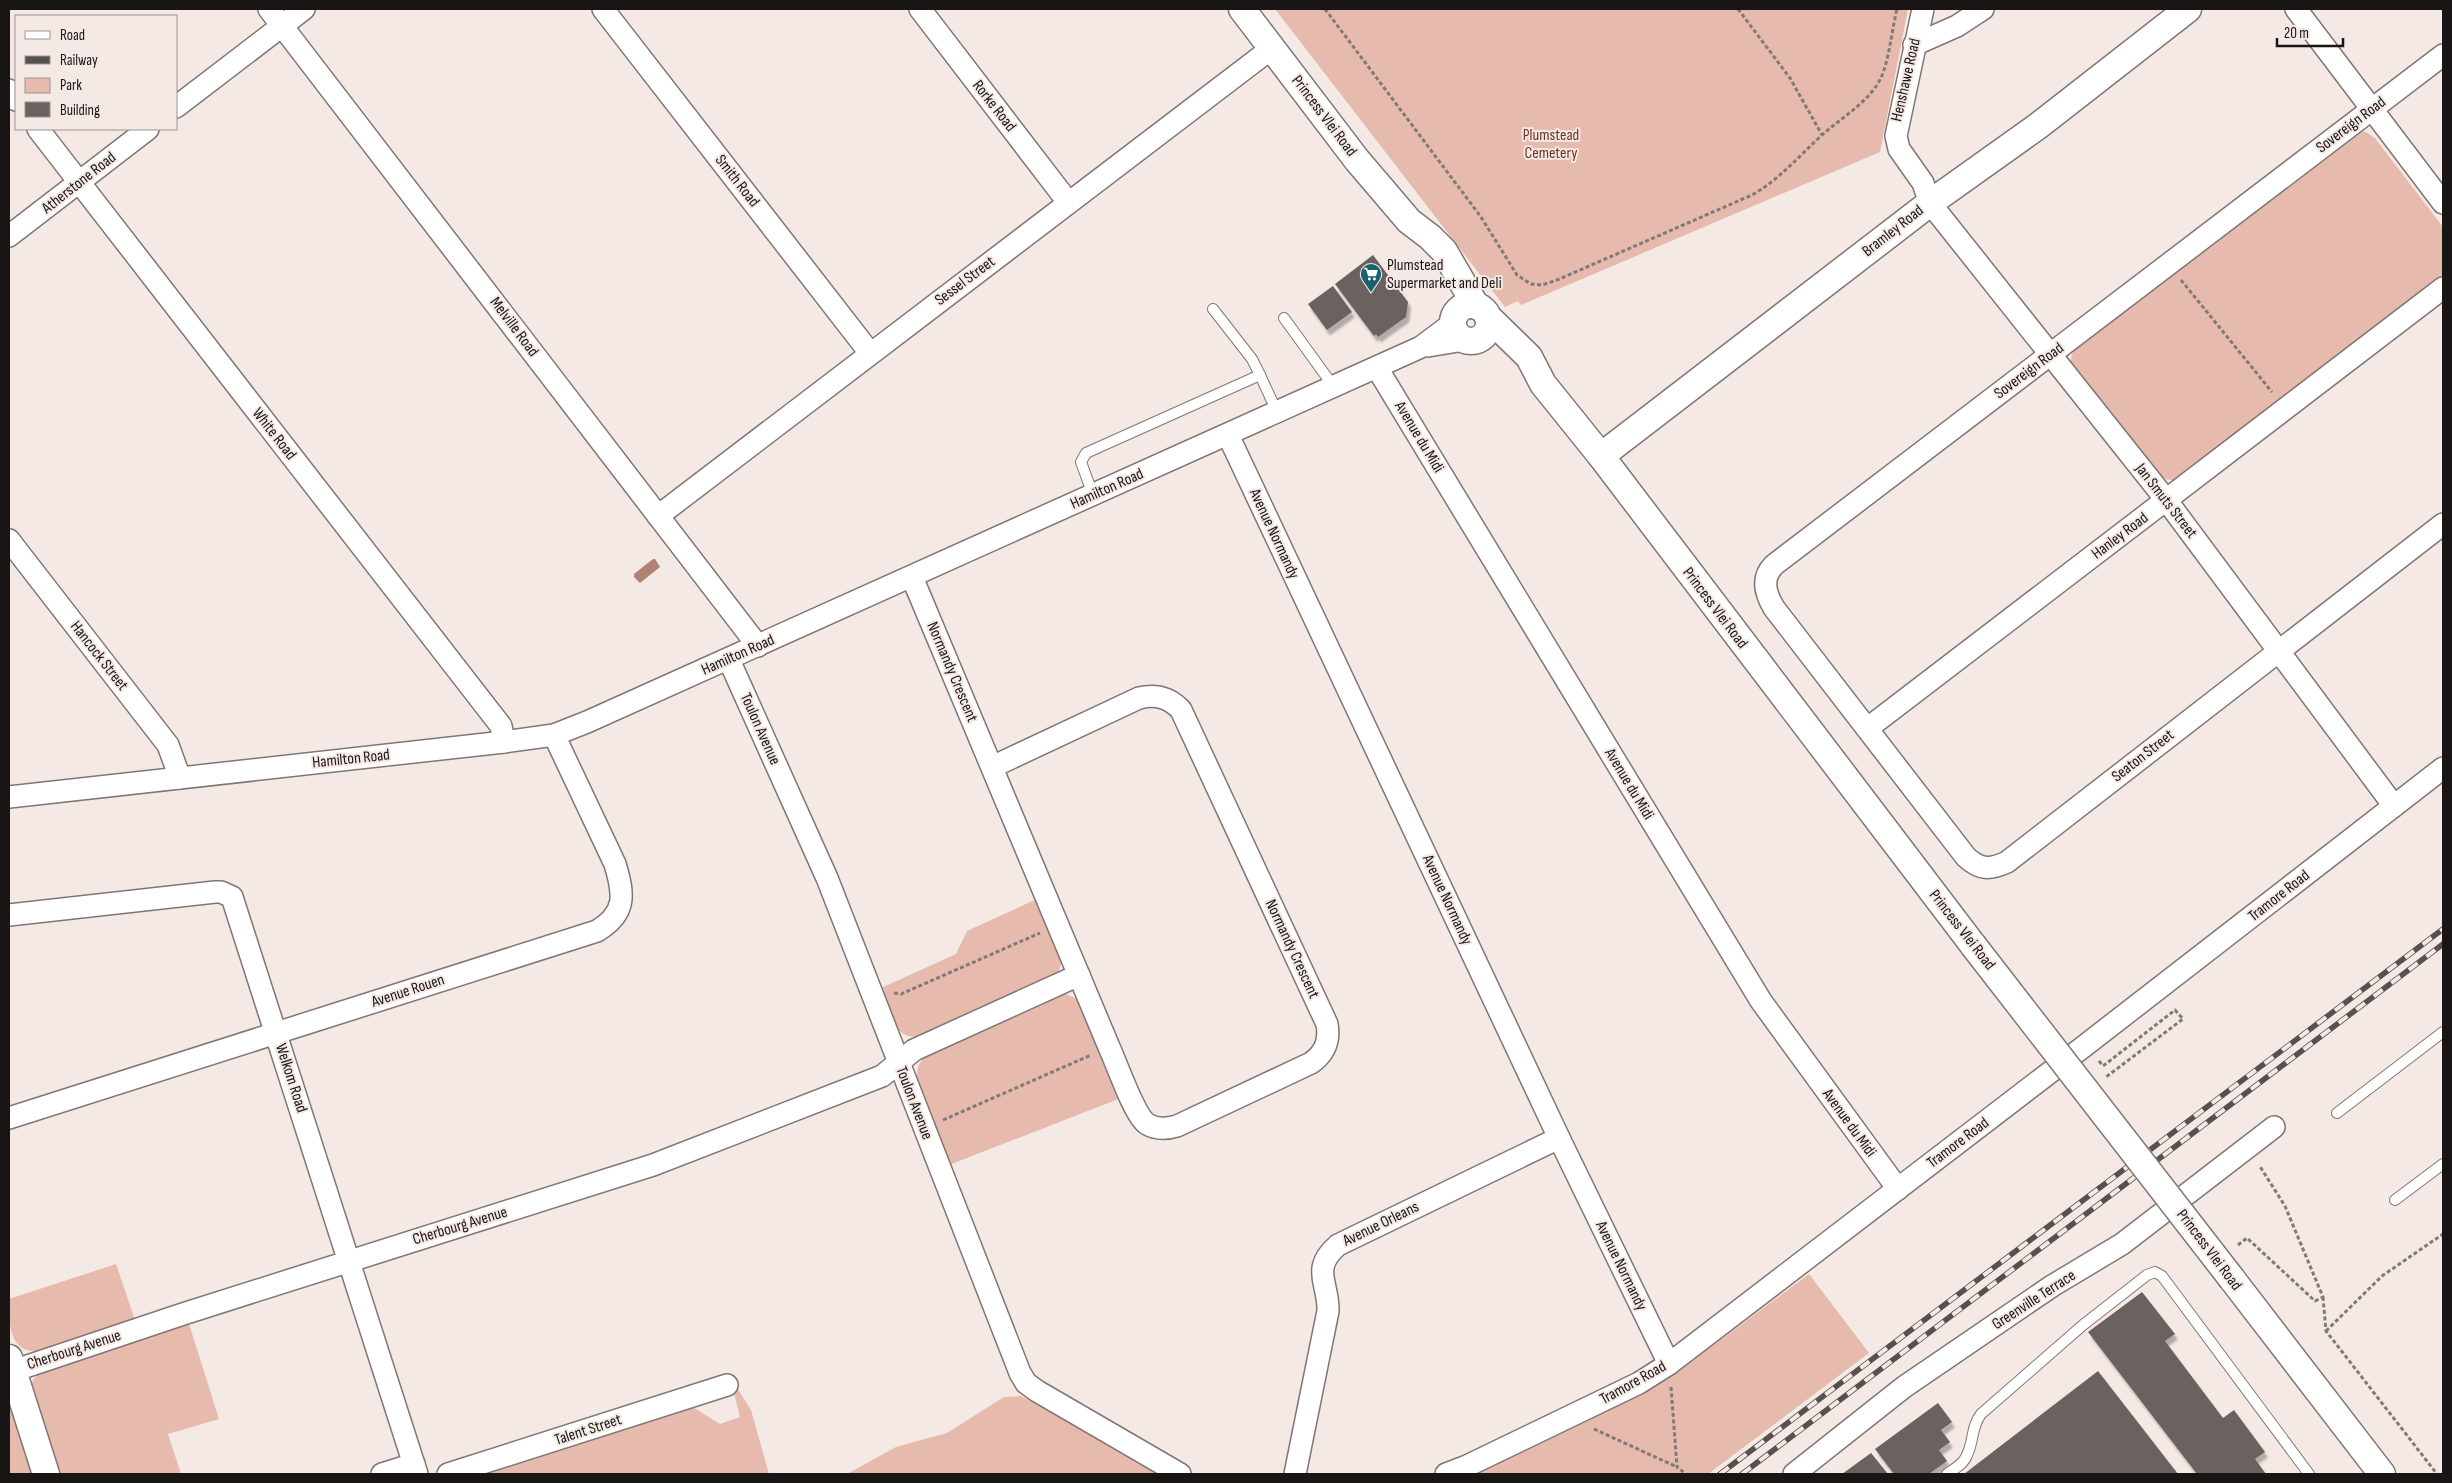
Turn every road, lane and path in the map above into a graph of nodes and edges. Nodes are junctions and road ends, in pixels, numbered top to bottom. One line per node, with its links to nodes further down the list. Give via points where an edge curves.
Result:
1 (269, 9): 13 (street, Melville Road)
2 (304, 9): 13 (street)
3 (603, 9): 32 (street, Smith Road)
4 (920, 9): 23 (street, Rorke Road)
5 (1242, 9): 15 (street, Princess Vlei Road)
6 (1325, 9): 21 (path, via 1492,232 1517,275 1531,284 1542,285 1557,280 1752,195 1786,172)
7 (1738, 9): 21 (path, via 1790,78)
8 (1897, 9): 21 (path, via 1880,78 1853,110)
9 (1922, 9): 14 (street, Henshawe Road)
10 (1983, 9): 14 (street, via 1957,26)
11 (2188, 9): 24 (street, Bramley Road, via 2038,126)
12 (2296, 9): 18 (street)
13 (282, 26): 17 (street); 43 (street, Melville Road)
14 (1914, 45): 24 (street, Henshawe Road, via 1896,136 1899,149 1923,183)
15 (1272, 48): 23 (street, Sessel Street); 31 (street, Princess Vlei Road, via 1357,160 1409,221 1444,251)
16 (2443, 54): 18 (street, Sovereign Road)
17 (178, 105)
18 (2371, 110): 25 (street); 27 (street, Sovereign Road)
19 (39, 130): 22 (street, White Road)
20 (147, 130): 22 (street, Atherstone Road)
21 (1822, 135)
22 (79, 182): 26 (street, Atherstone Road); 52 (street, White Road, via 501,726)
23 (1068, 202): 32 (street, Sessel Street)
24 (1930, 203): 33 (street, Jan Smuts Street); 40 (street, Bramley Road)
25 (2443, 203)
26 (9, 236)
27 (2168, 264): 33 (street, Sovereign Road); 37 (path)
28 (2443, 288): 37 (street, Hanley Road)
29 (1213, 309): 35 (lane, via 1252,358)
30 (1284, 318): 36 (lane)
31 (1469, 324): 34 (street, Hamilton Road); 40 (street, Princess Vlei Road, via 1543,384)
32 (870, 353): 43 (street, Sessel Street)
33 (2049, 355): 42 (street, Jan Smuts Street); 50 (street, Sovereign Road, via 1767,573 1765,585 1774,608)
34 (1377, 368): 36 (street, Hamilton Road); 75 (street, Avenue du Midi, via 1761,1001)
35 (1260, 375): 38 (lane); 41 (lane, via 1083,455 1081,465)
36 (1334, 387): 38 (street, Hamilton Road)
37 (2286, 409): 42 (street, Hanley Road)
38 (1277, 412): 39 (street, Hamilton Road)
39 (1228, 435): 41 (street, Hamilton Road); 72 (street, Avenue Normandy)
40 (1600, 456): 98 (street, Princess Vlei Road, bridge)
41 (1093, 495): 46 (street, Hamilton Road)
42 (2167, 501): 48 (street, Jan Smuts Street); 50 (street, Hanley Road)
43 (658, 516): 47 (street, Melville Road)
44 (2443, 524): 48 (street, Seaton Street)
45 (9, 540): 55 (street, Hancock Street, via 168,745)
46 (912, 577): 47 (street, Hamilton Road); 53 (street, Normandy Crescent)
47 (758, 646): 49 (street, Hamilton Road)
48 (2278, 651): 50 (street, Seaton Street, via 2007,862 1996,867 1984,869 1966,857); 57 (street, Jan Smuts Street)
49 (729, 660): 51 (street, Hamilton Road); 61 (street, Toulon Avenue, via 827,878)
50 (1868, 728)
51 (554, 735): 52 (street, Hamilton Road); 63 (street, Avenue Rouen, via 615,864 622,894 616,916 597,931)
52 (504, 742): 55 (street, Hamilton Road)
53 (992, 767): 59 (street, Normandy Crescent); 64 (street, Normandy Crescent, via 1139,698 1160,696 1175,704 1189,728 1328,1031 1323,1052 1311,1062 1170,1128 1153,1127 1140,1117)
54 (2443, 768): 57 (street, Tramore Road)
55 (180, 778): 56 (street, Hamilton Road)
56 (9, 797)
57 (2394, 806): 75 (street, Tramore Road)
58 (9, 915): 63 (street, Welkom Road, via 215,892 227,894 234,902)
59 (1058, 925): 60 (street, Normandy Crescent); 61 (path, via 901,994)
60 (1079, 975): 64 (street, Normandy Crescent); 66 (street, via 914,1050)
61 (871, 991): 66 (street, Toulon Avenue)
62 (2443, 1032): 68 (lane)
63 (277, 1033): 69 (street, Avenue Rouen); 79 (street, Welkom Road)
64 (1109, 1047): 71 (path)
65 (2110, 1060): 67 (path, via 2176,1010 2182,1020)
66 (898, 1063): 71 (street, Toulon Avenue); 79 (street, Cherbourg Avenue, via 882,1076 654,1165)
67 (2106, 1077)
68 (2337, 1112)
69 (9, 1118)
70 (2274, 1126): 73 (street, Greenville Terrace)
71 (924, 1128): 91 (street, Toulon Avenue, via 1022,1378 1037,1391)
72 (1559, 1138): 83 (street, Avenue Normandy); 92 (street, Avenue Orleans, via 1329,1252 1322,1278 1328,1311)
73 (2248, 1147): 80 (path, via 2285,1206); 95 (street, Greenville Terrace, via 2122,1244 2052,1286 1904,1387)
74 (2443, 1164): 76 (lane)
75 (1898, 1188): 83 (street, Tramore Road)
76 (2395, 1200)
77 (2443, 1234): 81 (path, via 2382,1276)
78 (2238, 1245): 80 (path, via 2246,1238 2315,1301)
79 (350, 1260): 82 (street, Cherbourg Avenue); 87 (street, Welkom Road)
80 (2323, 1297): 81 (path)
81 (2326, 1332): 99 (path)
82 (11, 1364): 88 (street)
83 (1669, 1364): 85 (street, Tramore Road, via 1639,1383); 86 (path)
84 (728, 1385): 90 (street, Talent Street)
85 (1568, 1417): 86 (path); 93 (street, Tramore Road)
86 (1677, 1467): 94 (path)
87 (416, 1469): 89 (street)
88 (46, 1474)
89 (382, 1474)
90 (448, 1474)
91 (1180, 1474)
92 (1295, 1474)
93 (1446, 1474)
94 (1686, 1474)
95 (1794, 1474)
96 (1947, 1474): 97 (lane, via 1967,1455 1974,1424 1981,1414 2083,1325 2155,1272 2162,1276)
97 (2309, 1474)
98 (2382, 1474)
99 (2437, 1474)

